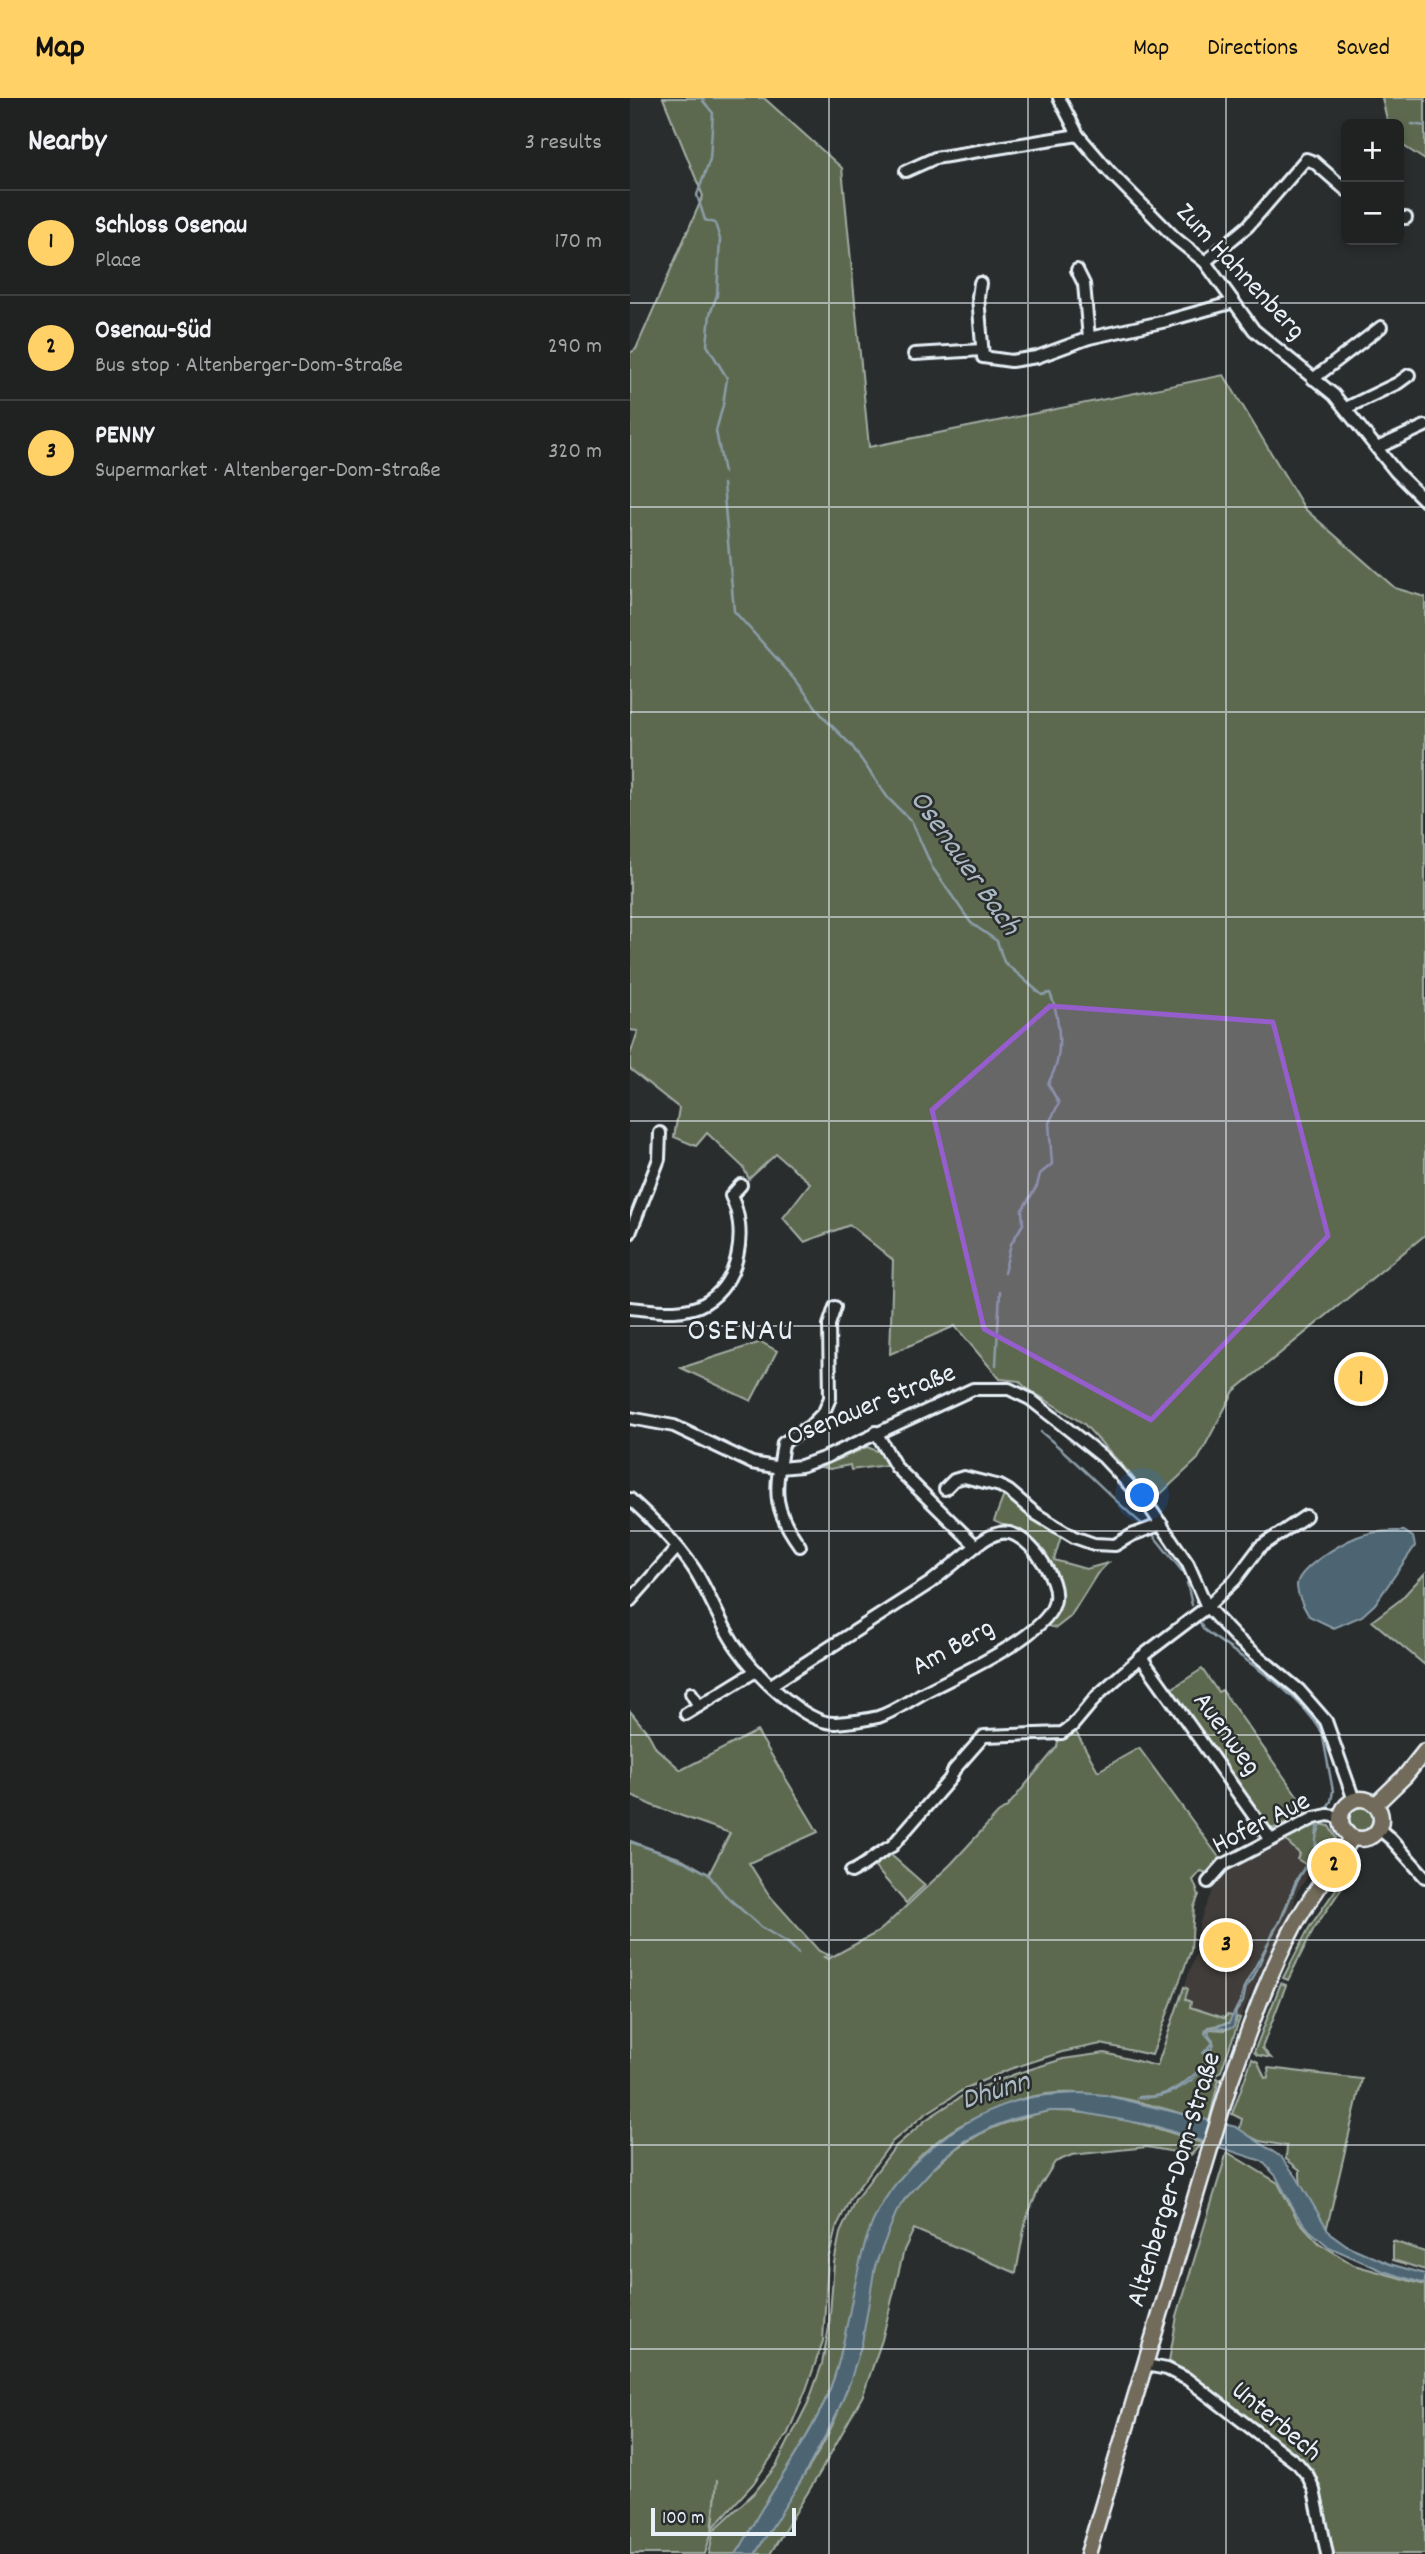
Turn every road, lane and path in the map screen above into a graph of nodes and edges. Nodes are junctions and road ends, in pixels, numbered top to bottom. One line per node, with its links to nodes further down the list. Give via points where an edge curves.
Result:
1 (1059, 98): 2 (street, Zum Hahnenberg)
2 (1078, 135): 3 (street, via 935,158); 5 (street, Zum Hahnenberg, via 1175,238)
3 (906, 171)
4 (1341, 186): 5 (street, via 1306,159 1248,226)
5 (1205, 262): 8 (street, Zum Hahnenberg)
6 (1077, 270): 10 (street, via 1084,284)
7 (980, 283): 11 (street)
8 (1234, 302): 10 (street); 14 (street, Zum Hahnenberg, via 1267,343)
9 (1381, 327): 14 (street)
10 (1089, 338): 11 (street, via 1037,357 1011,361 983,357)
11 (982, 350): 12 (street)
12 (914, 355)
13 (1409, 375): 15 (street)
14 (1313, 379): 15 (street, Zum Hahnenberg)
15 (1346, 408): 17 (street, Zum Hahnenberg)
16 (1425, 426): 17 (street)
17 (1377, 448): 18 (street, Zum Hahnenberg)
18 (1422, 494)
19 (660, 1133): 21 (street, via 659,1159)
20 (741, 1185): 23 (street, via 731,1196 741,1241 729,1281 705,1303 676,1312)
21 (630, 1233)
22 (835, 1307): 25 (street)
23 (630, 1308)
24 (815, 1323): 25 (street)
25 (829, 1325): 29 (street, via 830,1398 810,1426 783,1443)
26 (630, 1418): 29 (street, Osenauer Straße, via 674,1426 752,1463)
27 (876, 1433): 29 (street, Osenauer Straße, via 826,1457); 34 (street, Osenauer Straße, via 973,1389 1009,1389 1030,1399 1103,1457); 36 (street, via 896,1467)
28 (967, 1464): 30 (street)
29 (780, 1468): 35 (street, via 778,1506 785,1526)
30 (964, 1477): 31 (street); 34 (street, via 1009,1491 1035,1514 1094,1544 1115,1545)
31 (945, 1489)
32 (630, 1499): 37 (street, Am Berg)
33 (1306, 1516): 39 (street, via 1260,1547)
34 (1162, 1524): 39 (street, Osenauer Straße)
35 (800, 1546)
36 (976, 1546): 42 (street, Am Berg, via 930,1583); 42 (street, Am Berg, via 1000,1533 1014,1535 1046,1566 1056,1590 1054,1606 1042,1623 971,1669 879,1716 833,1723 808,1715)
37 (677, 1548): 38 (street); 41 (street, Am Berg, via 693,1567 737,1648)
38 (630, 1601)
39 (1208, 1607): 40 (street); 47 (street, Osenauer Straße, via 1236,1638 1299,1690 1326,1721)
40 (1141, 1657): 52 (street, Auenweg); 53 (street, via 1062,1733 984,1736 892,1846)
41 (757, 1671): 42 (street, Am Berg); 44 (street)
42 (771, 1685)
43 (691, 1693): 44 (street)
44 (699, 1706): 45 (street)
45 (686, 1714)
46 (1425, 1751): 48 (main road)
47 (1354, 1800): 48 (main road); 49 (main road)
48 (1375, 1805): 50 (main road, via 1381,1816)
49 (1340, 1816): 51 (main road, via 1343,1831); 52 (street, Hofer Aue, via 1314,1818)
50 (1378, 1829): 51 (main road, via 1368,1838); 54 (street)
51 (1352, 1838): 56 (main road, Altenberger-Dom-Straße, via 1293,1928 1268,1981 1221,2113)
52 (1271, 1840): 55 (street, Hofer Aue, via 1223,1865)
53 (851, 1872)
54 (1425, 1877)
55 (1208, 1882)
56 (1146, 2365): 57 (main road, Altenberger-Dom-Straße); 58 (street, Unterbech, via 1186,2379 1301,2467 1314,2490)
57 (1088, 2554)
58 (1327, 2554)

